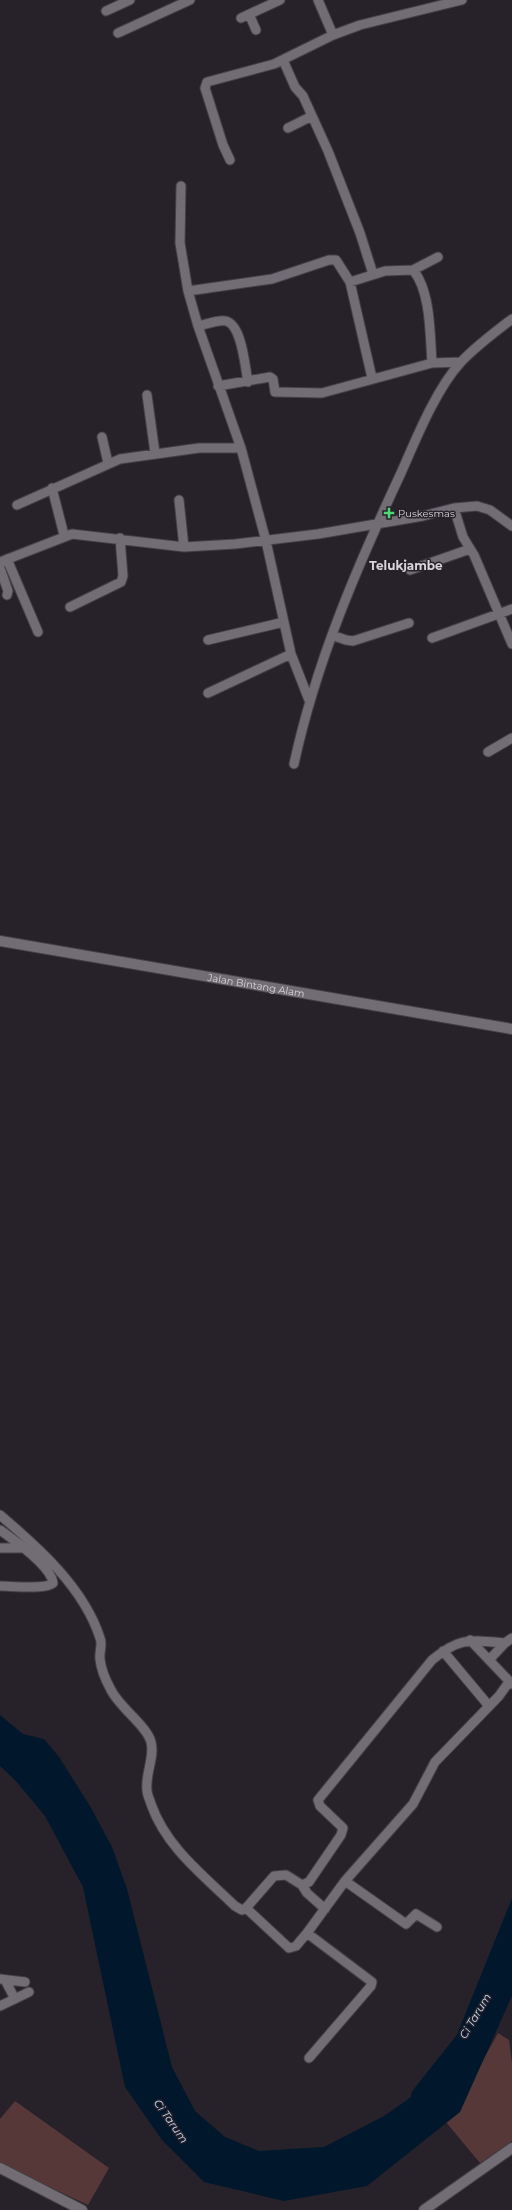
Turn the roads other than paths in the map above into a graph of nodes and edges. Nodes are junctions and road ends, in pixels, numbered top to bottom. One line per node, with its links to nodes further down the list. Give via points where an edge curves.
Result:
1 (130, 0): 6 (street)
2 (190, 0): 8 (street)
3 (280, 0): 7 (street, via 245,16)
4 (318, 0): 9 (street)
5 (462, 0): 9 (street, via 384,17)
6 (106, 12)
7 (256, 30)
8 (118, 33)
9 (333, 35): 10 (street)
10 (282, 60): 11 (street); 13 (street, via 205,84)
11 (312, 116): 12 (street); 17 (street, via 349,203)
12 (288, 128)
13 (230, 160)
14 (181, 186): 19 (street, via 180,243)
15 (438, 257): 16 (street)
16 (413, 270): 17 (street); 23 (street, via 421,282 427,308)
17 (373, 274): 18 (street)
18 (350, 282): 19 (street, via 334,259 272,278); 24 (street)
19 (188, 291): 21 (street)
20 (512, 319): 22 (street)
21 (198, 326): 25 (street, via 225,321 231,324 238,334 242,347); 26 (street)
22 (461, 362): 23 (street); 36 (street, via 429,414)
23 (432, 363): 24 (street)
24 (372, 378): 25 (street, via 322,393 275,392 270,376)
25 (248, 382): 26 (street)
26 (218, 386): 29 (street)
27 (147, 395): 30 (street)
28 (102, 437): 31 (street)
29 (240, 448): 30 (street, via 199,448); 40 (street)
30 (155, 453): 31 (street)
31 (108, 463): 32 (street)
32 (52, 488): 34 (street); 38 (street)
33 (179, 500): 41 (street)
34 (17, 505)
35 (454, 508): 36 (street); 37 (street, via 477,506 490,510); 42 (street, via 463,537)
36 (378, 524): 40 (street); 53 (street, via 349,588)
37 (512, 526)
38 (64, 535): 39 (street); 43 (street)
39 (120, 538): 41 (street); 47 (street, via 123,576 121,582)
40 (266, 541): 41 (street); 50 (street)
41 (184, 547)
42 (470, 549): 45 (street); 49 (street)
43 (3, 560): 52 (street)
44 (0, 568): 46 (street)
45 (410, 570)
46 (7, 595)
47 (70, 606)
48 (512, 609): 49 (street)
49 (499, 613): 54 (street); 56 (street)
50 (284, 622): 55 (street); 57 (street)
51 (409, 623): 53 (street, via 353,640)
52 (38, 632)
53 (332, 635): 59 (street)
54 (432, 638)
55 (208, 640)
56 (512, 644)
57 (291, 654): 58 (street); 59 (street)
58 (208, 693)
59 (309, 700): 62 (street)
60 (512, 738): 61 (street)
61 (488, 752)
62 (294, 764)
63 (0, 941): 64 (street, Jalan Bintang Alam)
64 (512, 1029)
65 (0, 1516): 78 (street, via 35,1544 75,1591 86,1609 102,1644 100,1658 106,1681 125,1711 142,1727 151,1741 146,1791 164,1832 177,1850 235,1906 242,1910)
66 (0, 1530): 68 (street)
67 (0, 1548): 68 (street)
68 (24, 1548): 69 (street, via 51,1575 53,1583 51,1586 41,1587)
69 (0, 1586)
70 (470, 1640): 71 (street); 72 (street); 73 (street)
71 (508, 1641): 73 (street)
72 (443, 1651): 75 (street); 77 (street, via 432,1660 318,1800 320,1806 341,1825 342,1831 309,1882)
73 (489, 1660): 74 (street)
74 (511, 1683): 75 (street)
75 (489, 1706): 76 (street, via 434,1762 413,1804)
76 (345, 1881): 79 (street); 80 (street, via 406,1924 416,1914)
77 (302, 1885): 78 (street, via 286,1875 274,1876); 79 (street, via 304,1890)
78 (246, 1908): 81 (street, via 289,1948 296,1946)
79 (325, 1909): 81 (street)
80 (437, 1927)
81 (307, 1933): 87 (street, via 372,1982)
82 (2, 1979): 83 (street); 85 (street)
83 (26, 1982)
84 (29, 1992): 85 (street)
85 (15, 1999): 86 (street)
86 (0, 2006)
87 (309, 2058)
88 (512, 2148): 91 (street)
89 (0, 2168): 90 (street)
90 (81, 2210)
91 (424, 2210)

